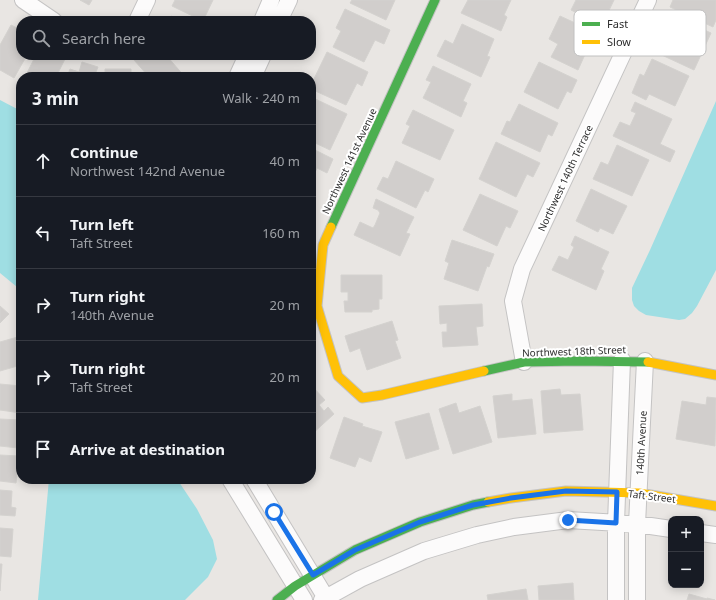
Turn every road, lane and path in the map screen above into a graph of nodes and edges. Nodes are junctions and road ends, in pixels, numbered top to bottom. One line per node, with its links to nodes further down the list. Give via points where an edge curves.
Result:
1 (23, 0): 8 (street)
2 (147, 0): 9 (street)
3 (271, 0): 10 (street)
4 (289, 0): 11 (street)
5 (435, 0): 21 (street, Northwest 141st Avenue, via 323,245 317,306 338,376)
6 (648, 0): 7 (street, Northwest 140th Terrace)
7 (643, 10)
8 (47, 16)
9 (139, 16)
10 (264, 16)
11 (281, 16)
12 (622, 56): 19 (street, Northwest 140th Terrace, via 522,269 513,301)
13 (245, 60): 15 (street)
14 (261, 60): 16 (street)
15 (239, 72)
16 (255, 72)
17 (622, 360): 18 (street, Northwest 18th Street); 19 (street, Northwest 18th Street); 24 (street)
18 (645, 361): 20 (street, Northwest 18th Street); 25 (street, 140th Avenue)
19 (524, 362): 21 (street, Northwest 18th Street)
20 (716, 375)
21 (362, 398)
22 (233, 484): 33 (street)
23 (257, 484): 32 (street)
24 (617, 492): 25 (street, Taft Street); 27 (street); 32 (street, Taft Street, via 566,491 473,505 420,522 355,550)
25 (639, 493): 26 (street, Taft Street); 28 (street, 140th Avenue)
26 (716, 506)
27 (616, 523): 28 (street); 34 (street, via 568,520 477,535 424,551 360,579); 37 (street)
28 (637, 524): 29 (street); 38 (street, 140th Avenue)
29 (668, 529)
30 (704, 533): 31 (street)
31 (716, 535)
32 (313, 575): 33 (street, Taft Street); 34 (street)
33 (295, 586): 35 (street, Taft Street); 36 (street)
34 (324, 599)
35 (277, 600)
36 (304, 600)
37 (616, 600)
38 (637, 600)

